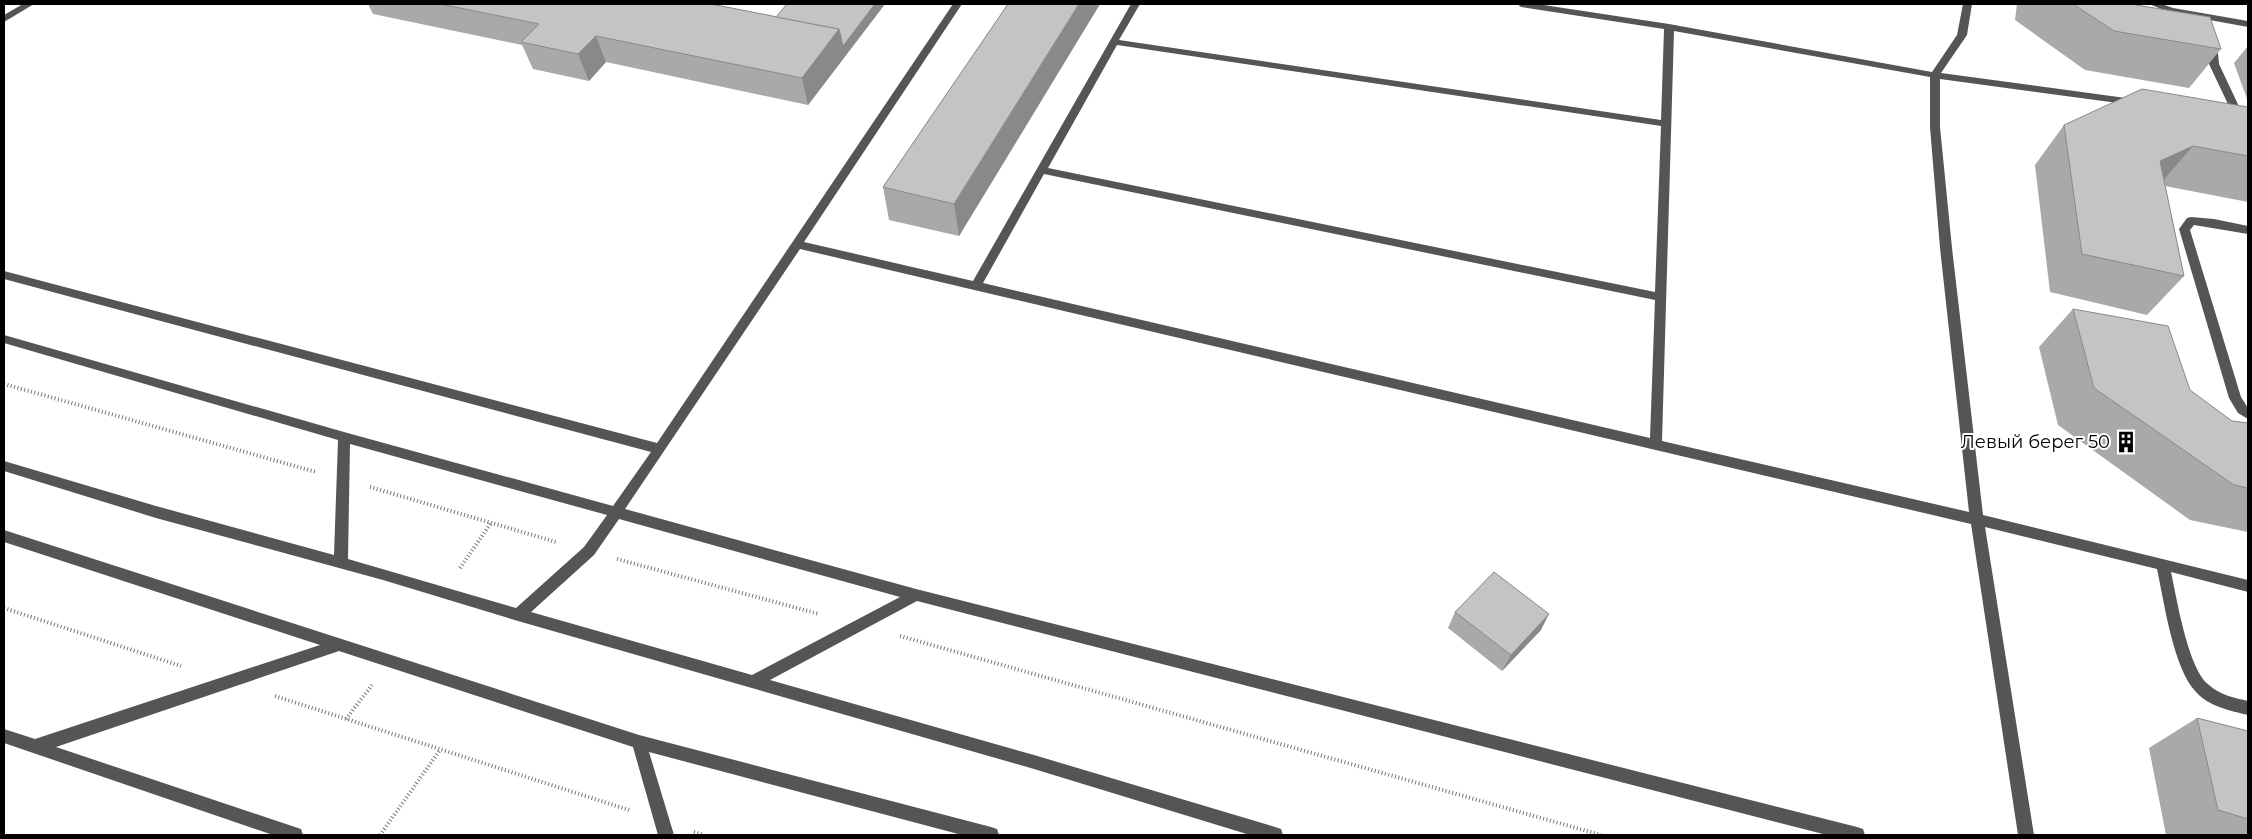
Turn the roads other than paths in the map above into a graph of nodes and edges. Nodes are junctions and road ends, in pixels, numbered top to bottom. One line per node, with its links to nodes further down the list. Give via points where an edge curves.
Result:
1 (29, 4): 7 (street)
2 (957, 4): 18 (street)
3 (1135, 4): 11 (street)
4 (1521, 4): 9 (street)
5 (1968, 4): 12 (street, via 1962,34)
6 (2154, 4): 10 (street)
7 (4, 19)
8 (2248, 24): 10 (street)
9 (1669, 27): 12 (street); 15 (street)
10 (2210, 27): 14 (street, via 2214,64)
11 (1114, 42): 15 (street); 16 (street)
12 (1935, 75): 13 (street); 29 (street, via 1935,127 1945,238)
13 (2141, 104)
14 (2239, 117)
15 (1666, 124): 21 (street)
16 (1042, 170): 20 (street); 21 (street)
17 (2248, 230): 23 (street, via 2191,221 2184,229 2235,398)
18 (796, 244): 20 (street); 26 (street)
19 (4, 275): 26 (street)
20 (976, 286): 25 (street)
21 (1660, 297): 25 (street)
22 (4, 339): 24 (street)
23 (2248, 414)
24 (344, 437): 28 (street); 31 (street)
25 (1656, 445): 29 (street)
26 (660, 448): 28 (street)
27 (4, 466): 31 (street, via 156,512)
28 (617, 511): 34 (street); 35 (street, via 589,551)
29 (1977, 520): 32 (street); 47 (street)
30 (4, 536): 36 (street)
31 (341, 561): 35 (street)
32 (2163, 566): 33 (street); 38 (street, via 2190,672 2201,688 2224,702)
33 (2248, 586)
34 (916, 595): 37 (street); 46 (street)
35 (518, 615): 37 (street)
36 (339, 645): 40 (street); 41 (street)
37 (754, 681): 45 (street)
38 (2248, 708)
39 (4, 736): 41 (street)
40 (639, 742): 42 (street); 44 (street)
41 (34, 747): 43 (street)
42 (664, 828)
43 (295, 835)
44 (991, 835)
45 (1275, 835)
46 (1857, 835)
47 (2026, 835)

